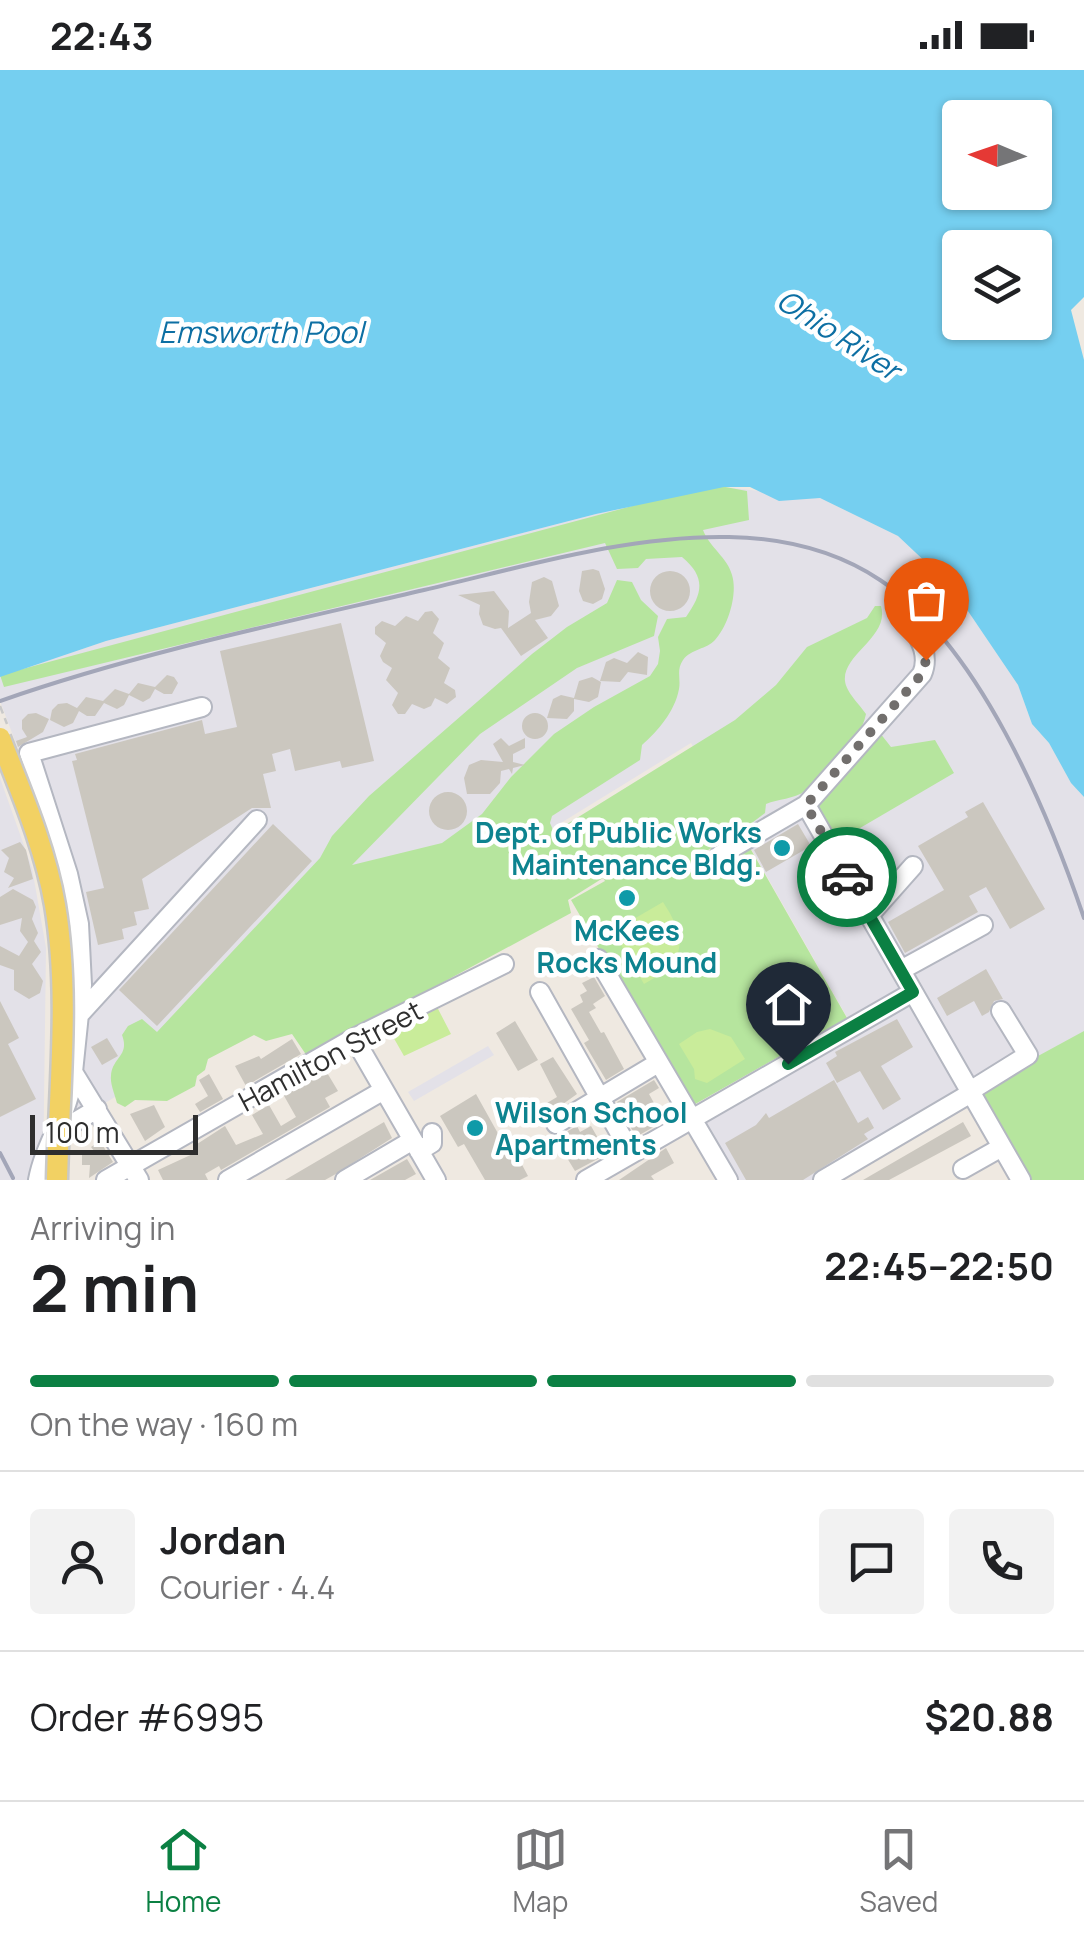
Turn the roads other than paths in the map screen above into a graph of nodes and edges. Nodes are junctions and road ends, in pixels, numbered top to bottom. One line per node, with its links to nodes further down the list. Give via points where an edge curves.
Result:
1 (907, 616): 4 (street, via 924,648 922,674)
2 (202, 707): 16 (street, via 29,754 79,924)
3 (0, 738): 34 (main road, bridge, via 54,905 61,984)
4 (806, 805): 6 (street); 8 (street)
5 (257, 820): 16 (street)
6 (720, 855)
7 (913, 866): 8 (street)
8 (868, 913): 12 (street)
9 (983, 925): 12 (street)
10 (598, 960): 18 (street)
11 (504, 964): 17 (street, Hamilton Street)
12 (901, 970): 14 (street)
13 (540, 992): 22 (street)
14 (913, 992): 21 (street); 24 (street)
15 (1001, 1011): 21 (street, via 1028,1055)
16 (79, 1015): 19 (street)
17 (354, 1038): 20 (street); 32 (street, Hamilton Street)
18 (658, 1063): 22 (street); 24 (street)
19 (74, 1074): 23 (street); 27 (street)
20 (384, 1090): 28 (street); 36 (street)
21 (970, 1092): 29 (street); 41 (street)
22 (600, 1097): 25 (street); 30 (street)
23 (92, 1101): 27 (street); 32 (street)
24 (691, 1120): 30 (street); 40 (street)
25 (556, 1124)
26 (432, 1133): 28 (street, via 432,1143)
27 (53, 1135): 33 (street)
28 (416, 1146): 37 (street); 38 (street)
29 (1002, 1147): 31 (street); 42 (street)
30 (632, 1154): 39 (street)
31 (963, 1168)
32 (134, 1173): 35 (street, Hamilton Street)
33 (38, 1180)
34 (57, 1180)
35 (106, 1180)
36 (228, 1180)
37 (345, 1180)
38 (436, 1180)
39 (586, 1180)
40 (728, 1180)
41 (822, 1180)
42 (1021, 1180)

